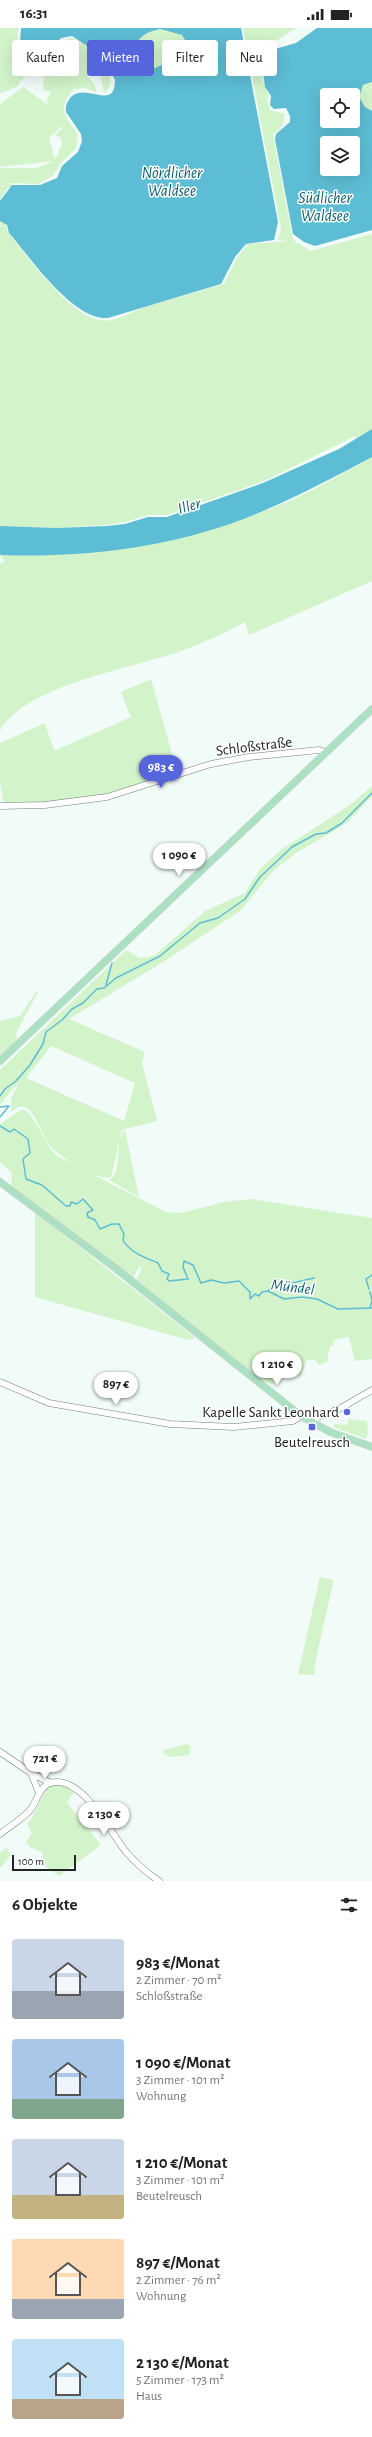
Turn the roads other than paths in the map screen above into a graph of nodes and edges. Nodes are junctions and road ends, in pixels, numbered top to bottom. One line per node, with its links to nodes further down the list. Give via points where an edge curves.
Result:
1 (372, 708): 2 (main road)
2 (324, 752): 3 (street, Schloßstraße, via 319,750 249,757 211,764 107,797 45,805); 4 (main road)
3 (0, 806)
4 (0, 1061)
5 (0, 1182): 8 (main road, via 114,1267)
6 (0, 1382): 8 (street, via 50,1403 170,1424 234,1427 293,1421)
7 (372, 1390): 9 (street)
8 (301, 1416): 9 (main road)
9 (312, 1422): 10 (main road)
10 (372, 1447)
11 (0, 1752): 12 (street)
12 (31, 1773): 13 (street); 14 (street)
13 (51, 1783): 14 (street); 16 (street, via 62,1782 79,1791 101,1815 127,1853)
14 (39, 1793): 15 (street, via 23,1818)
15 (0, 1834)
16 (159, 1881)

